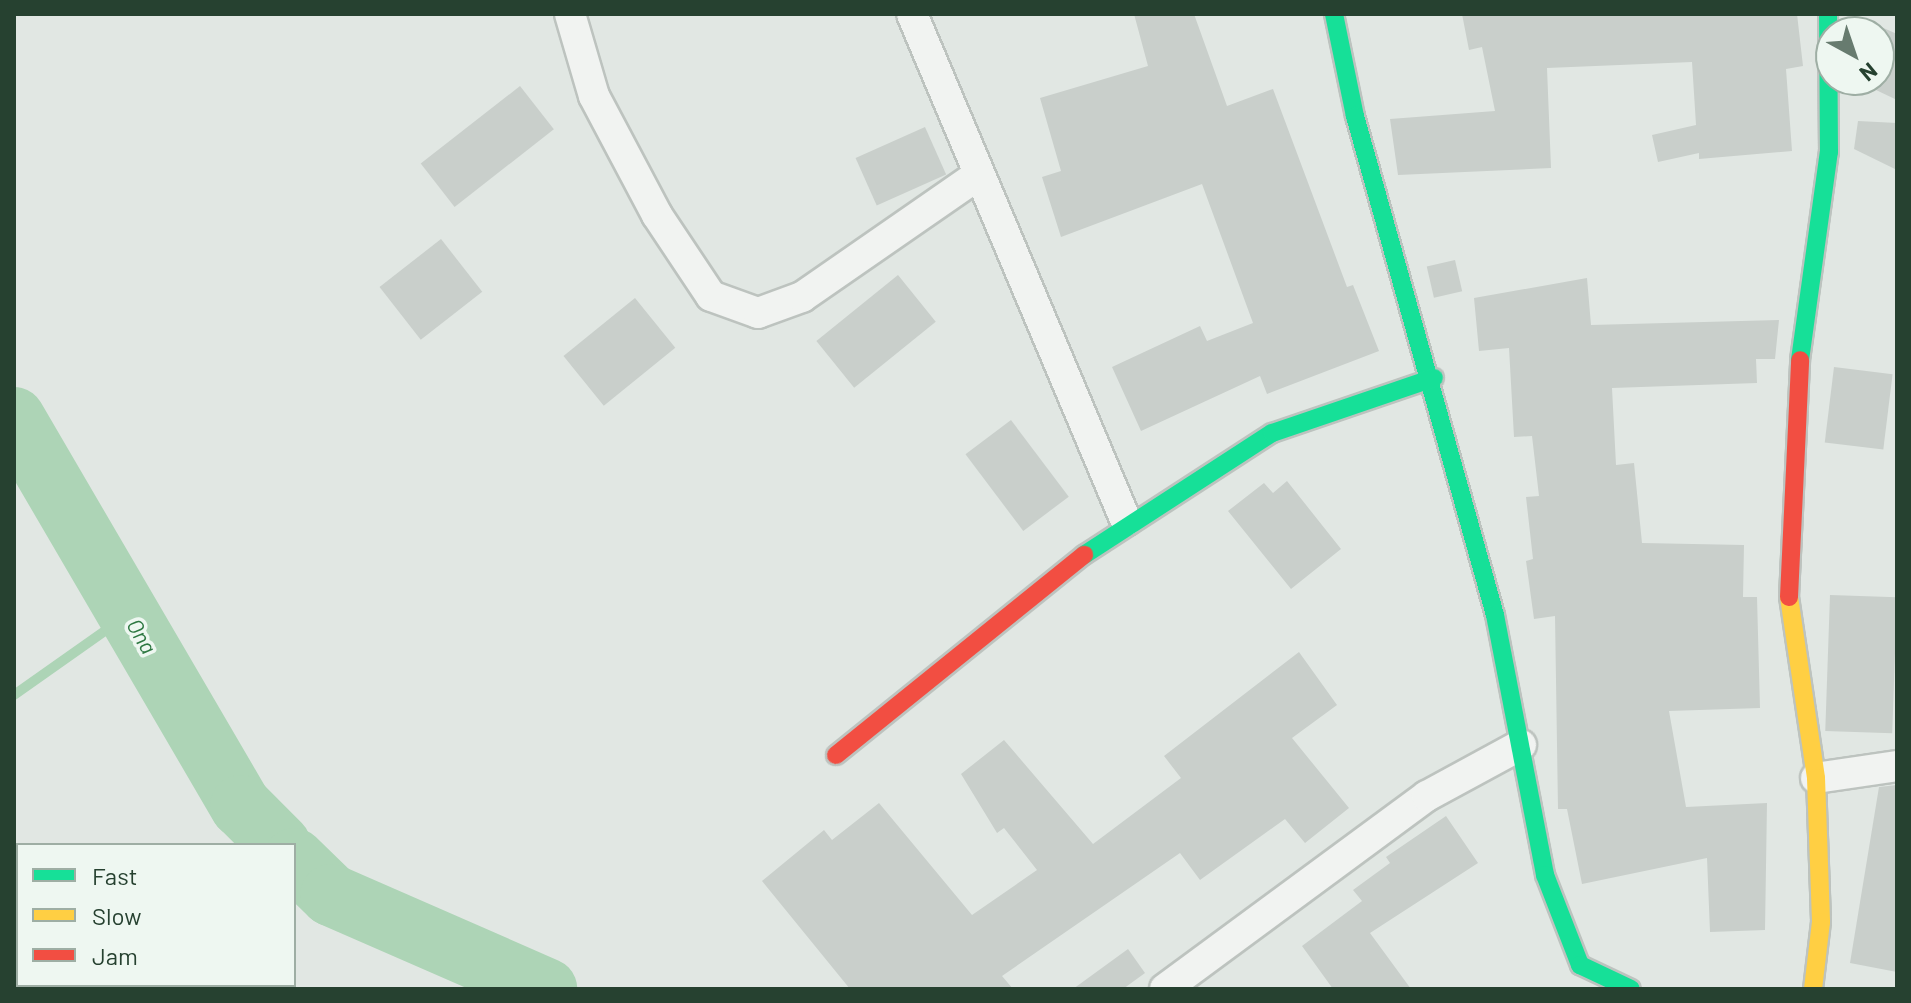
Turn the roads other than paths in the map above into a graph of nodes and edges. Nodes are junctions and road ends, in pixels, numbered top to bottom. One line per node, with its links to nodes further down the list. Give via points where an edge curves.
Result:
1 (570, 14): 5 (street, via 594,96 657,215 711,296 758,313 802,297)
2 (912, 14): 5 (street)
3 (1334, 14): 6 (street, via 1355,116)
4 (1828, 14): 11 (street, via 1829,152 1800,351 1788,609)
5 (978, 175): 7 (street)
6 (1434, 378): 7 (street, via 1272,433); 8 (street)
7 (1126, 521): 9 (street)
8 (1521, 745): 12 (street, via 1427,796); 13 (street, via 1545,875 1580,965)
9 (836, 755)
10 (1897, 766): 11 (street)
11 (1816, 778): 14 (street, via 1821,922)
12 (1165, 989)
13 (1631, 989)
14 (1813, 989)

